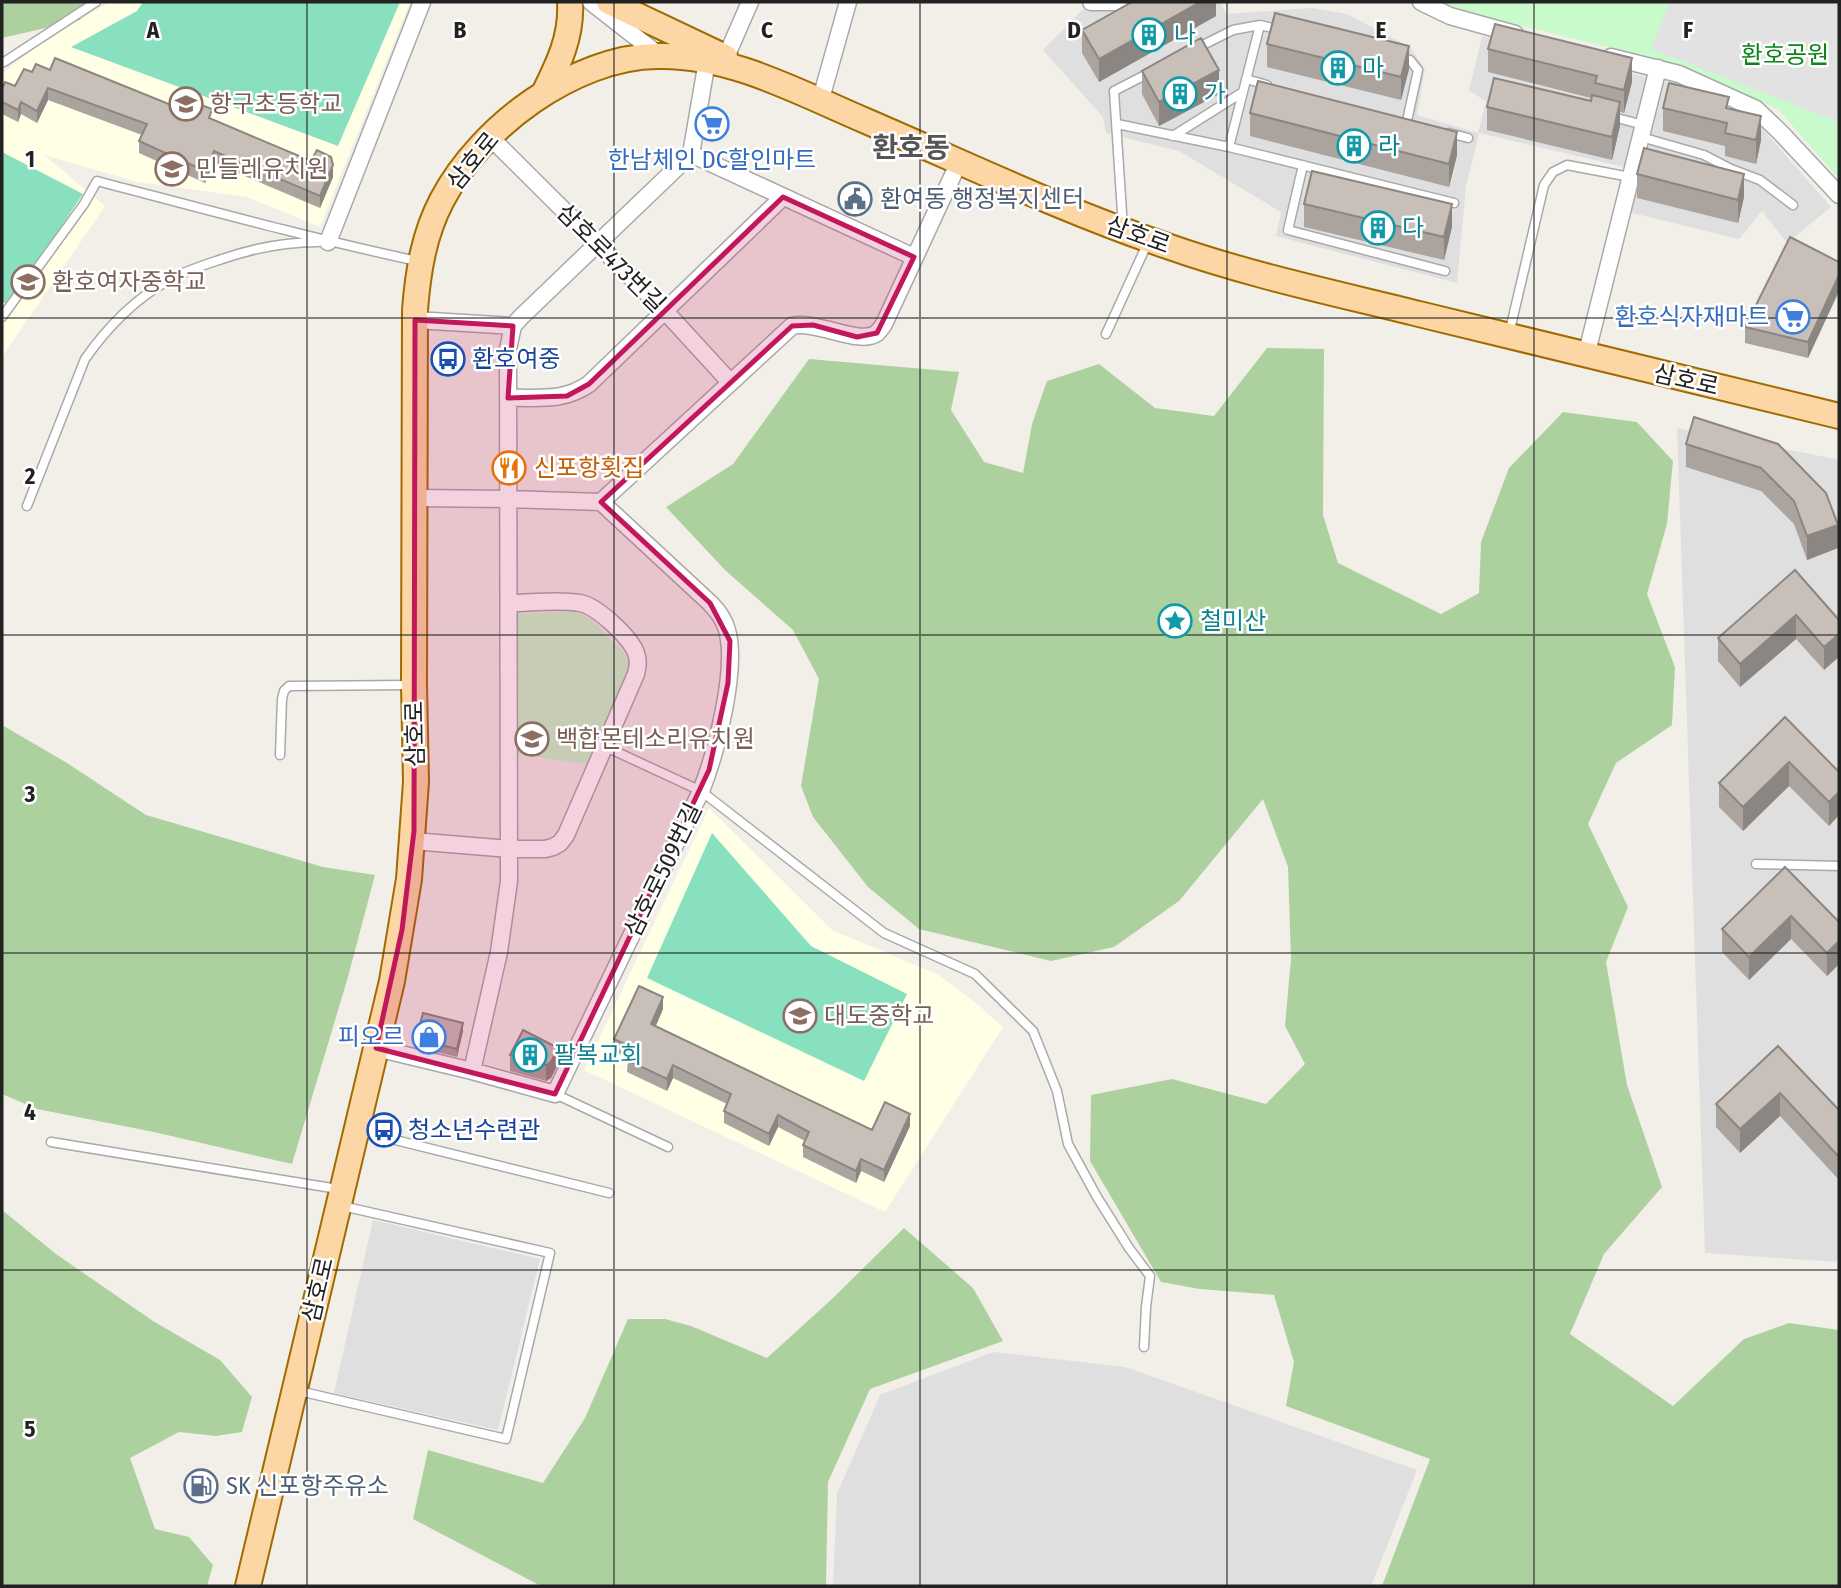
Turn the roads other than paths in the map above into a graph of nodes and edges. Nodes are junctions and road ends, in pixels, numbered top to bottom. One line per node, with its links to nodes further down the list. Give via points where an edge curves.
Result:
1 (96, 2): 19 (lane)
2 (422, 2): 48 (street)
3 (569, 2): 25 (main road, via 568,36)
4 (591, 2): 17 (street)
5 (609, 2): 18 (main road, 삼호로)
6 (750, 2): 18 (street)
7 (848, 2): 26 (street)
8 (1091, 2): 9 (street)
9 (1119, 2)
10 (1421, 2): 13 (street, via 1450,16)
11 (1260, 25): 12 (lane); 14 (lane, via 1233,30); 22 (lane)
12 (1285, 31)
13 (1534, 38)
14 (1186, 54)
15 (1385, 54): 29 (lane, via 1410,60 1418,70)
16 (1600, 54): 21 (street)
17 (660, 56): 18 (main road, 삼호로); 25 (main road, 삼호로, via 610,63)
18 (717, 59): 26 (main road, 삼호로); 38 (street)
19 (4, 62)
20 (1162, 67): 30 (lane, via 1114,91)
21 (1658, 68): 33 (street); 42 (street, via 1756,109)
22 (1246, 79): 23 (lane); 24 (lane)
23 (1273, 86)
24 (1243, 92): 34 (lane); 37 (lane)
25 (544, 93): 35 (main road, 삼호로)
26 (820, 102): 39 (main road, 삼호로)
27 (1604, 115): 33 (lane)
28 (1393, 118): 29 (lane)
29 (1406, 121): 31 (lane)
30 (1116, 124): 34 (lane); 46 (lane)
31 (1419, 125)
32 (1443, 131): 36 (lane)
33 (1642, 131): 41 (street); 45 (lane, via 1760,180)
34 (1173, 136): 37 (lane)
35 (490, 137): 49 (street, 삼호로473번길); 51 (main road, 삼호로, via 442,200)
36 (1468, 138)
37 (1229, 147): 40 (lane)
38 (691, 154): 43 (street); 49 (street)
39 (959, 162): 46 (main road, 삼호로); 50 (street)
40 (1303, 165): 44 (lane); 52 (lane, via 1288,230)
41 (1630, 177): 58 (lane, via 1567,164 1553,172 1544,185); 59 (street)
42 (1839, 195)
43 (783, 197): 50 (street); 53 (street)
44 (1454, 203)
45 (1793, 205)
46 (1123, 230): 47 (main road, 삼호로)
47 (1149, 240): 57 (lane); 58 (main road, 삼호로, via 1270,277)
48 (328, 242): 51 (lane); 54 (lane, via 97,181); 66 (lane, via 247,251 186,272 130,308 85,359)
49 (597, 243): 53 (street, 삼호로473번길); 56 (street)
50 (915, 257): 60 (street, via 877,333 857,337 813,325 792,326)
51 (420, 262): 55 (main road, 삼호로)
52 (1445, 271)
53 (664, 310): 60 (street, 삼호로473번길); 61 (street, via 578,391 567,396)
54 (2, 317)
55 (415, 320): 56 (street); 63 (main road, 삼호로)
56 (513, 326): 61 (street)
57 (1106, 334)
58 (1508, 337): 59 (main road, 삼호로)
59 (1586, 356): 62 (main road, 삼호로)
60 (730, 382): 65 (street)
61 (508, 398): 64 (street)
62 (1839, 416)
63 (415, 498): 64 (street); 68 (main road, 삼호로)
64 (507, 499): 65 (street); 67 (street)
65 (601, 502): 71 (street, 삼호로509번길, via 710,603 727,627 728,683 716,748)
66 (27, 506)
67 (509, 603): 69 (street, via 590,606 629,641 638,663 636,674); 73 (street)
68 (414, 685): 70 (lane, via 289,686 282,699); 72 (main road, 삼호로)
69 (606, 747): 71 (lane); 73 (street, via 560,843 545,849)
70 (280, 755)
71 (701, 791): 78 (street, 삼호로509번길); 84 (lane, via 884,933 975,974 1033,1031 1057,1091 1068,1144 1150,1276)
72 (413, 841): 73 (street); 76 (main road, 삼호로, via 402,930)
73 (510, 849): 77 (street, via 499,952)
74 (1756, 864): 75 (lane)
75 (1839, 866)
76 (376, 1048): 77 (street); 79 (main road, 삼호로)
77 (472, 1071): 78 (street)
78 (555, 1094): 81 (lane)
79 (356, 1131): 82 (lane); 83 (main road, 삼호로)
80 (51, 1142): 83 (lane)
81 (668, 1147)
82 (609, 1193)
83 (339, 1198): 85 (main road, 삼호로); 85 (lane, via 550,1253 506,1438)
84 (1144, 1347)
85 (296, 1390): 86 (main road, 삼호로)
86 (248, 1586)

